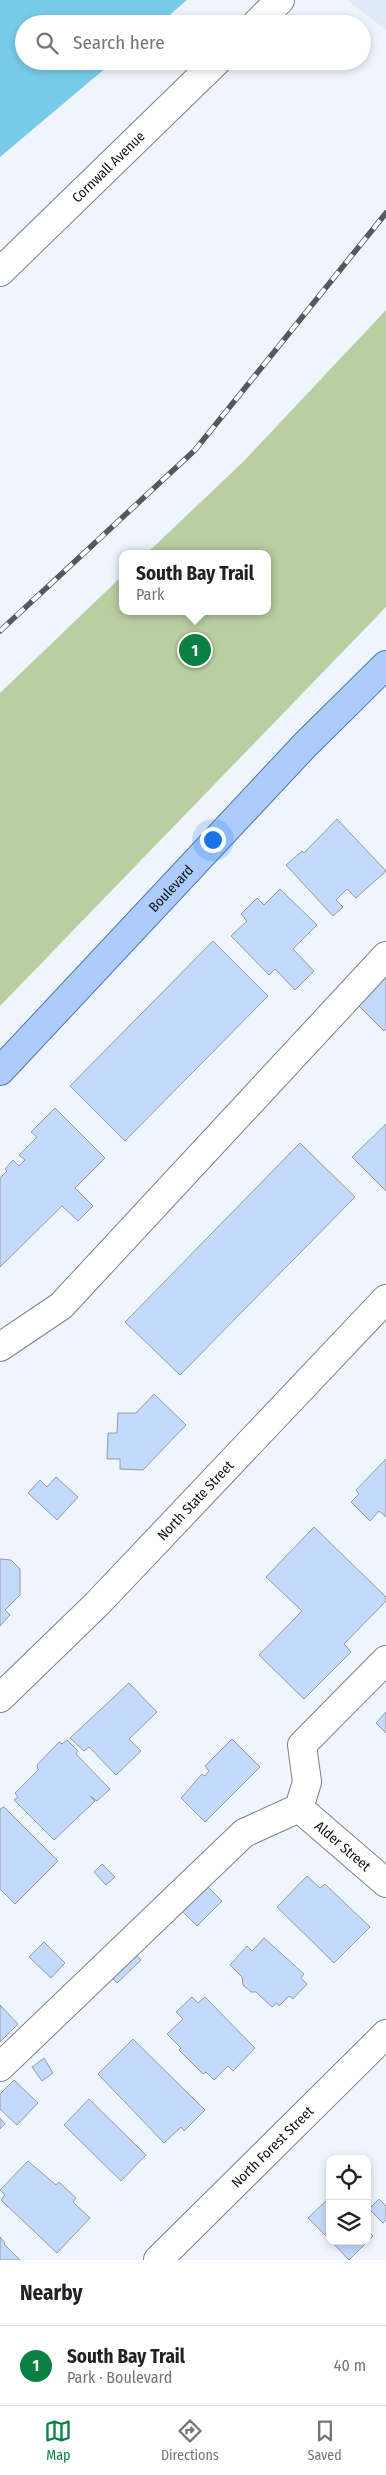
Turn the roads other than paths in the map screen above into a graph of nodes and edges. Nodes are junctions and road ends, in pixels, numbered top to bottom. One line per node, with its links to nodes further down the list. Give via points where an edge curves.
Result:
1 (280, 0): 2 (street)
2 (265, 15)
3 (208, 70): 4 (street, Cornwall Avenue)
4 (0, 272)
5 (386, 665): 7 (main road, Boulevard, via 305,745)
6 (386, 956): 9 (street, via 61,1306)
7 (0, 1071)
8 (386, 1299): 11 (street, North State Street, via 97,1604)
9 (0, 1347)
10 (386, 1660): 12 (street, via 302,1745 307,1782)
11 (0, 1698)
12 (299, 1808): 13 (street, Alder Street); 15 (street, via 244,1833)
13 (386, 1883)
14 (386, 2034): 16 (street, North Forest Street)
15 (0, 2067)
16 (158, 2260)

